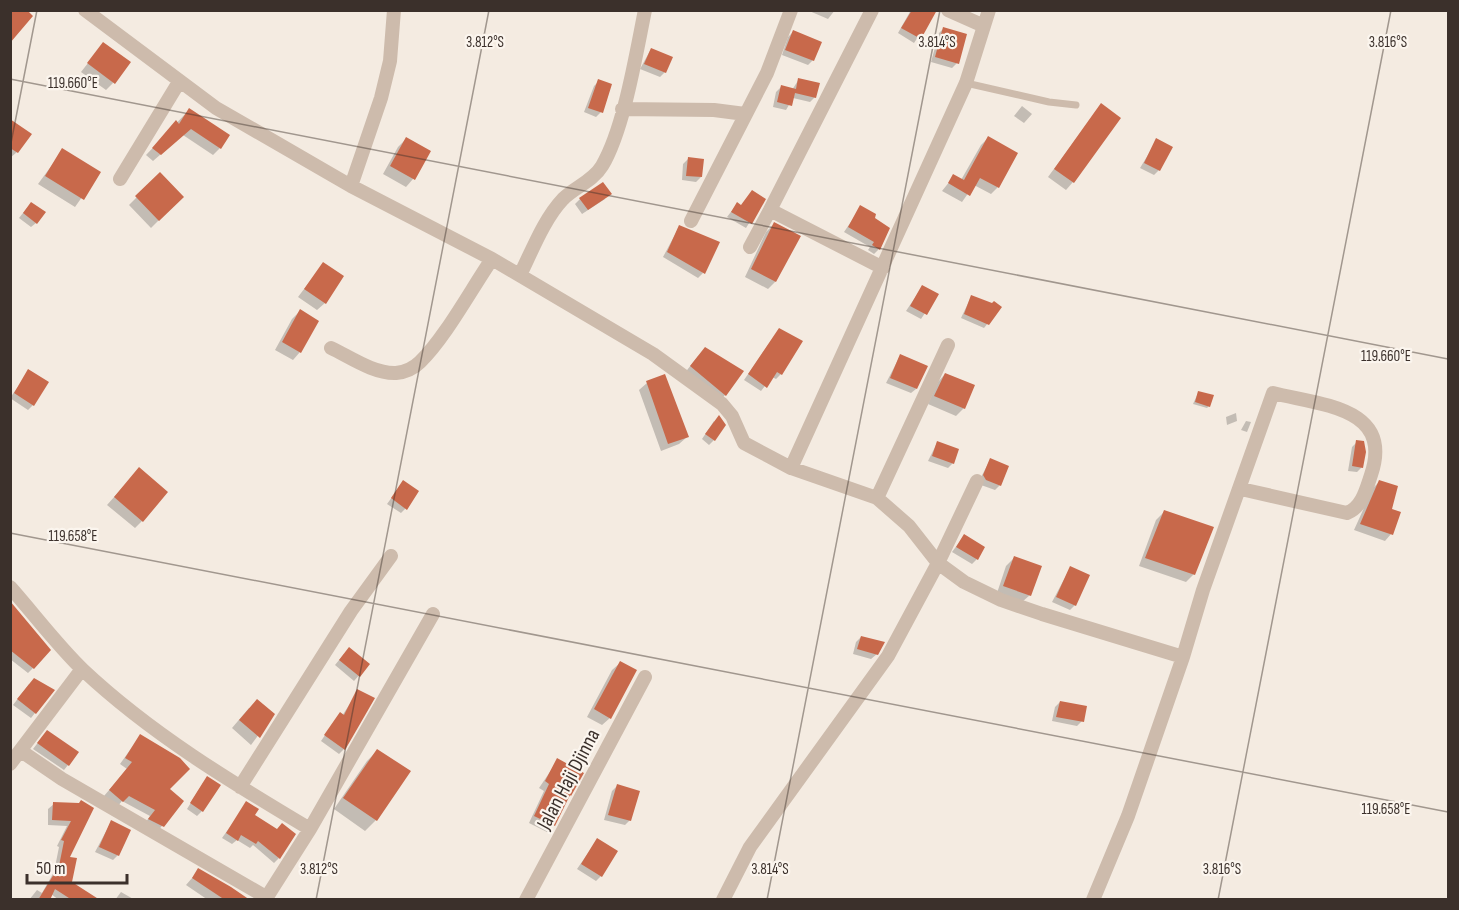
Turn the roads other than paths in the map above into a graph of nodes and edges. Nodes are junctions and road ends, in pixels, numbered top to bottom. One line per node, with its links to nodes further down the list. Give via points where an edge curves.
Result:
1 (85, 10): 9 (street)
2 (394, 10): 15 (street, via 390,61 381,98)
3 (645, 10): 12 (street)
4 (791, 10): 13 (street, via 767,73)
5 (872, 10): 16 (street)
6 (948, 10): 8 (street)
7 (989, 10): 8 (street)
8 (984, 26): 10 (street)
9 (179, 82): 14 (street); 15 (street, via 216,108)
10 (966, 83): 11 (lane); 20 (street)
11 (1076, 105)
12 (622, 109): 13 (street); 21 (street, via 602,166 554,210)
13 (745, 114): 17 (street)
14 (120, 179)
15 (351, 186): 19 (street)
16 (770, 210): 18 (street); 20 (street)
17 (691, 220)
18 (750, 247)
19 (492, 259): 21 (street); 23 (street, via 435,343 410,370 394,373 365,365)
20 (883, 268): 24 (street)
21 (520, 275): 24 (street, via 704,388 732,416 744,442)
22 (948, 345): 27 (street)
23 (331, 348)
24 (791, 468): 27 (street)
25 (977, 481): 29 (street)
26 (1241, 489): 26 (street, via 1273,393 1352,413 1364,420 1374,439 1377,451 1367,488 1355,509 1347,513); 32 (street)
27 (877, 498): 29 (street, via 909,526)
28 (391, 556): 37 (street, via 351,611)
29 (938, 562): 32 (street, via 964,582 1001,600); 41 (street, via 888,656 750,847)
30 (10, 587): 33 (street)
31 (433, 614): 38 (street)
32 (1183, 657): 42 (street, via 1128,816)
33 (82, 669): 35 (street); 37 (street, via 139,716)
34 (645, 677): 40 (street, Jalan Haji Djinna)
35 (21, 751): 36 (street); 39 (street)
36 (10, 764)
37 (240, 787): 38 (street)
38 (310, 829): 39 (street)
39 (266, 898)
40 (526, 900)
41 (723, 900)
42 (1093, 900)

